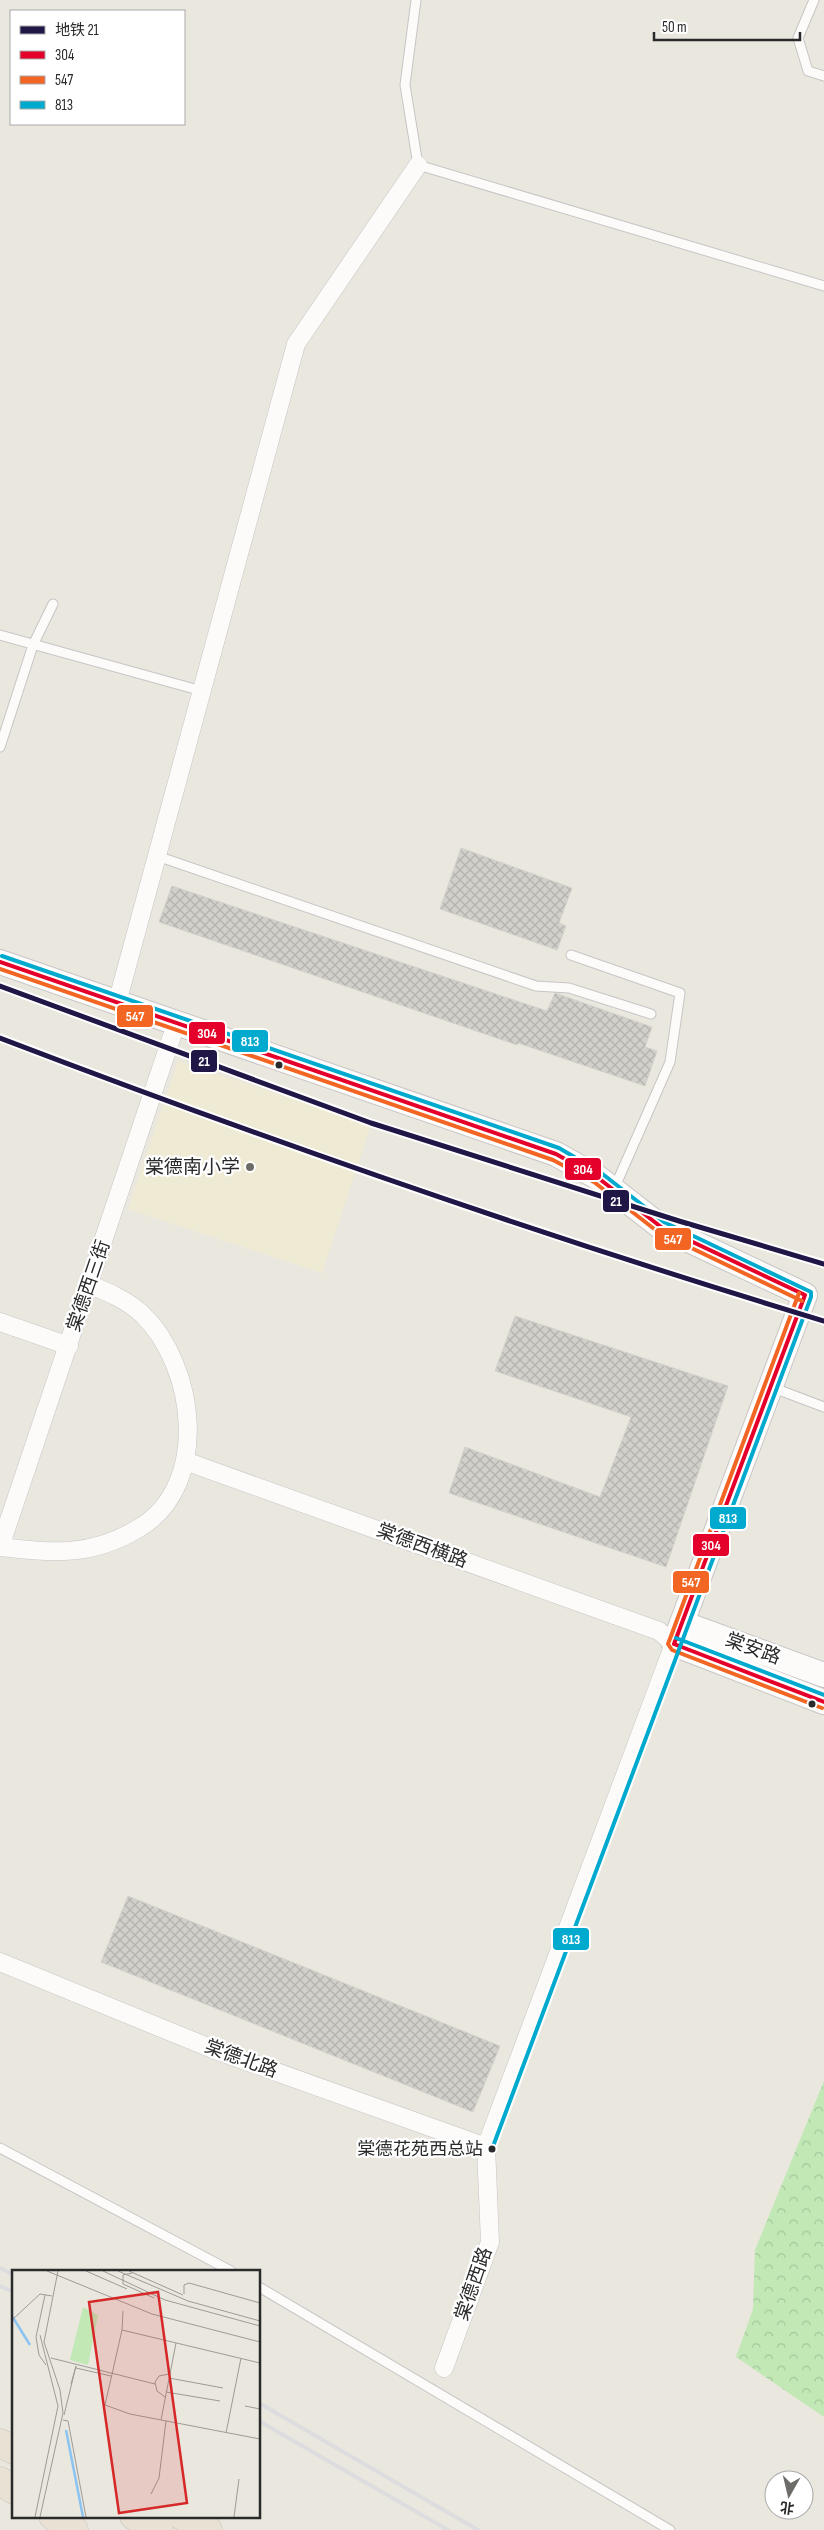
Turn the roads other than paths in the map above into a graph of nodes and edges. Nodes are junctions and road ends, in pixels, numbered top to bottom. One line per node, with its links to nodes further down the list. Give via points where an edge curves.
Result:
1 (416, 0): 4 (lane, via 405,86)
2 (814, 0): 3 (lane, via 798,38 808,71)
3 (824, 76)
4 (418, 165): 5 (lane); 9 (street, via 296,344)
5 (824, 286)
6 (53, 604): 8 (lane)
7 (0, 635): 8 (lane)
8 (33, 646): 9 (lane); 10 (lane)
9 (202, 690): 11 (street)
10 (0, 747)
11 (157, 856): 14 (street); 15 (lane, via 536,986 569,988)
12 (571, 955): 17 (lane, via 680,993 670,1062)
13 (0, 962): 14 (street)
14 (117, 1003): 16 (street)
15 (651, 1014)
16 (176, 1024): 17 (street, via 526,1142 556,1154); 18 (street, 棠德西三街)
17 (614, 1189): 21 (street, 棠德西路, via 661,1227 805,1295)
18 (90, 1285): 20 (street, 棠德西三街); 23 (street, via 115,1294 142,1314 162,1339 175,1364 183,1391 188,1436)
19 (0, 1322): 20 (street)
20 (69, 1346): 24 (street, 棠德西三街)
21 (771, 1387): 22 (lane); 26 (street, 棠德西路)
22 (824, 1407)
23 (185, 1460): 25 (street, via 172,1497 140,1528 121,1537 71,1553); 26 (street, 棠德西横路)
24 (7, 1501): 25 (street, 棠德西三街)
25 (0, 1547)
26 (672, 1633): 27 (street, 棠安路); 28 (street, 棠安路); 30 (street, 棠德西路)
27 (824, 1675)
28 (824, 1702)
29 (0, 1962): 30 (street, 棠德北路, via 215,2050)
30 (486, 2147): 34 (street, 棠德西路, via 490,2242)
31 (0, 2148): 32 (lane)
32 (229, 2270)
33 (260, 2288): 47 (lane)
34 (444, 2368)
35 (0, 2429): 36 (highway)
36 (12, 2433)
37 (0, 2442): 38 (highway)
38 (12, 2449)
39 (0, 2481): 40 (highway)
40 (12, 2489)
41 (56, 2518): 44 (highway)
42 (138, 2518): 45 (highway)
43 (186, 2518): 46 (highway)
44 (74, 2530)
45 (159, 2530)
46 (208, 2530)
47 (670, 2530)

